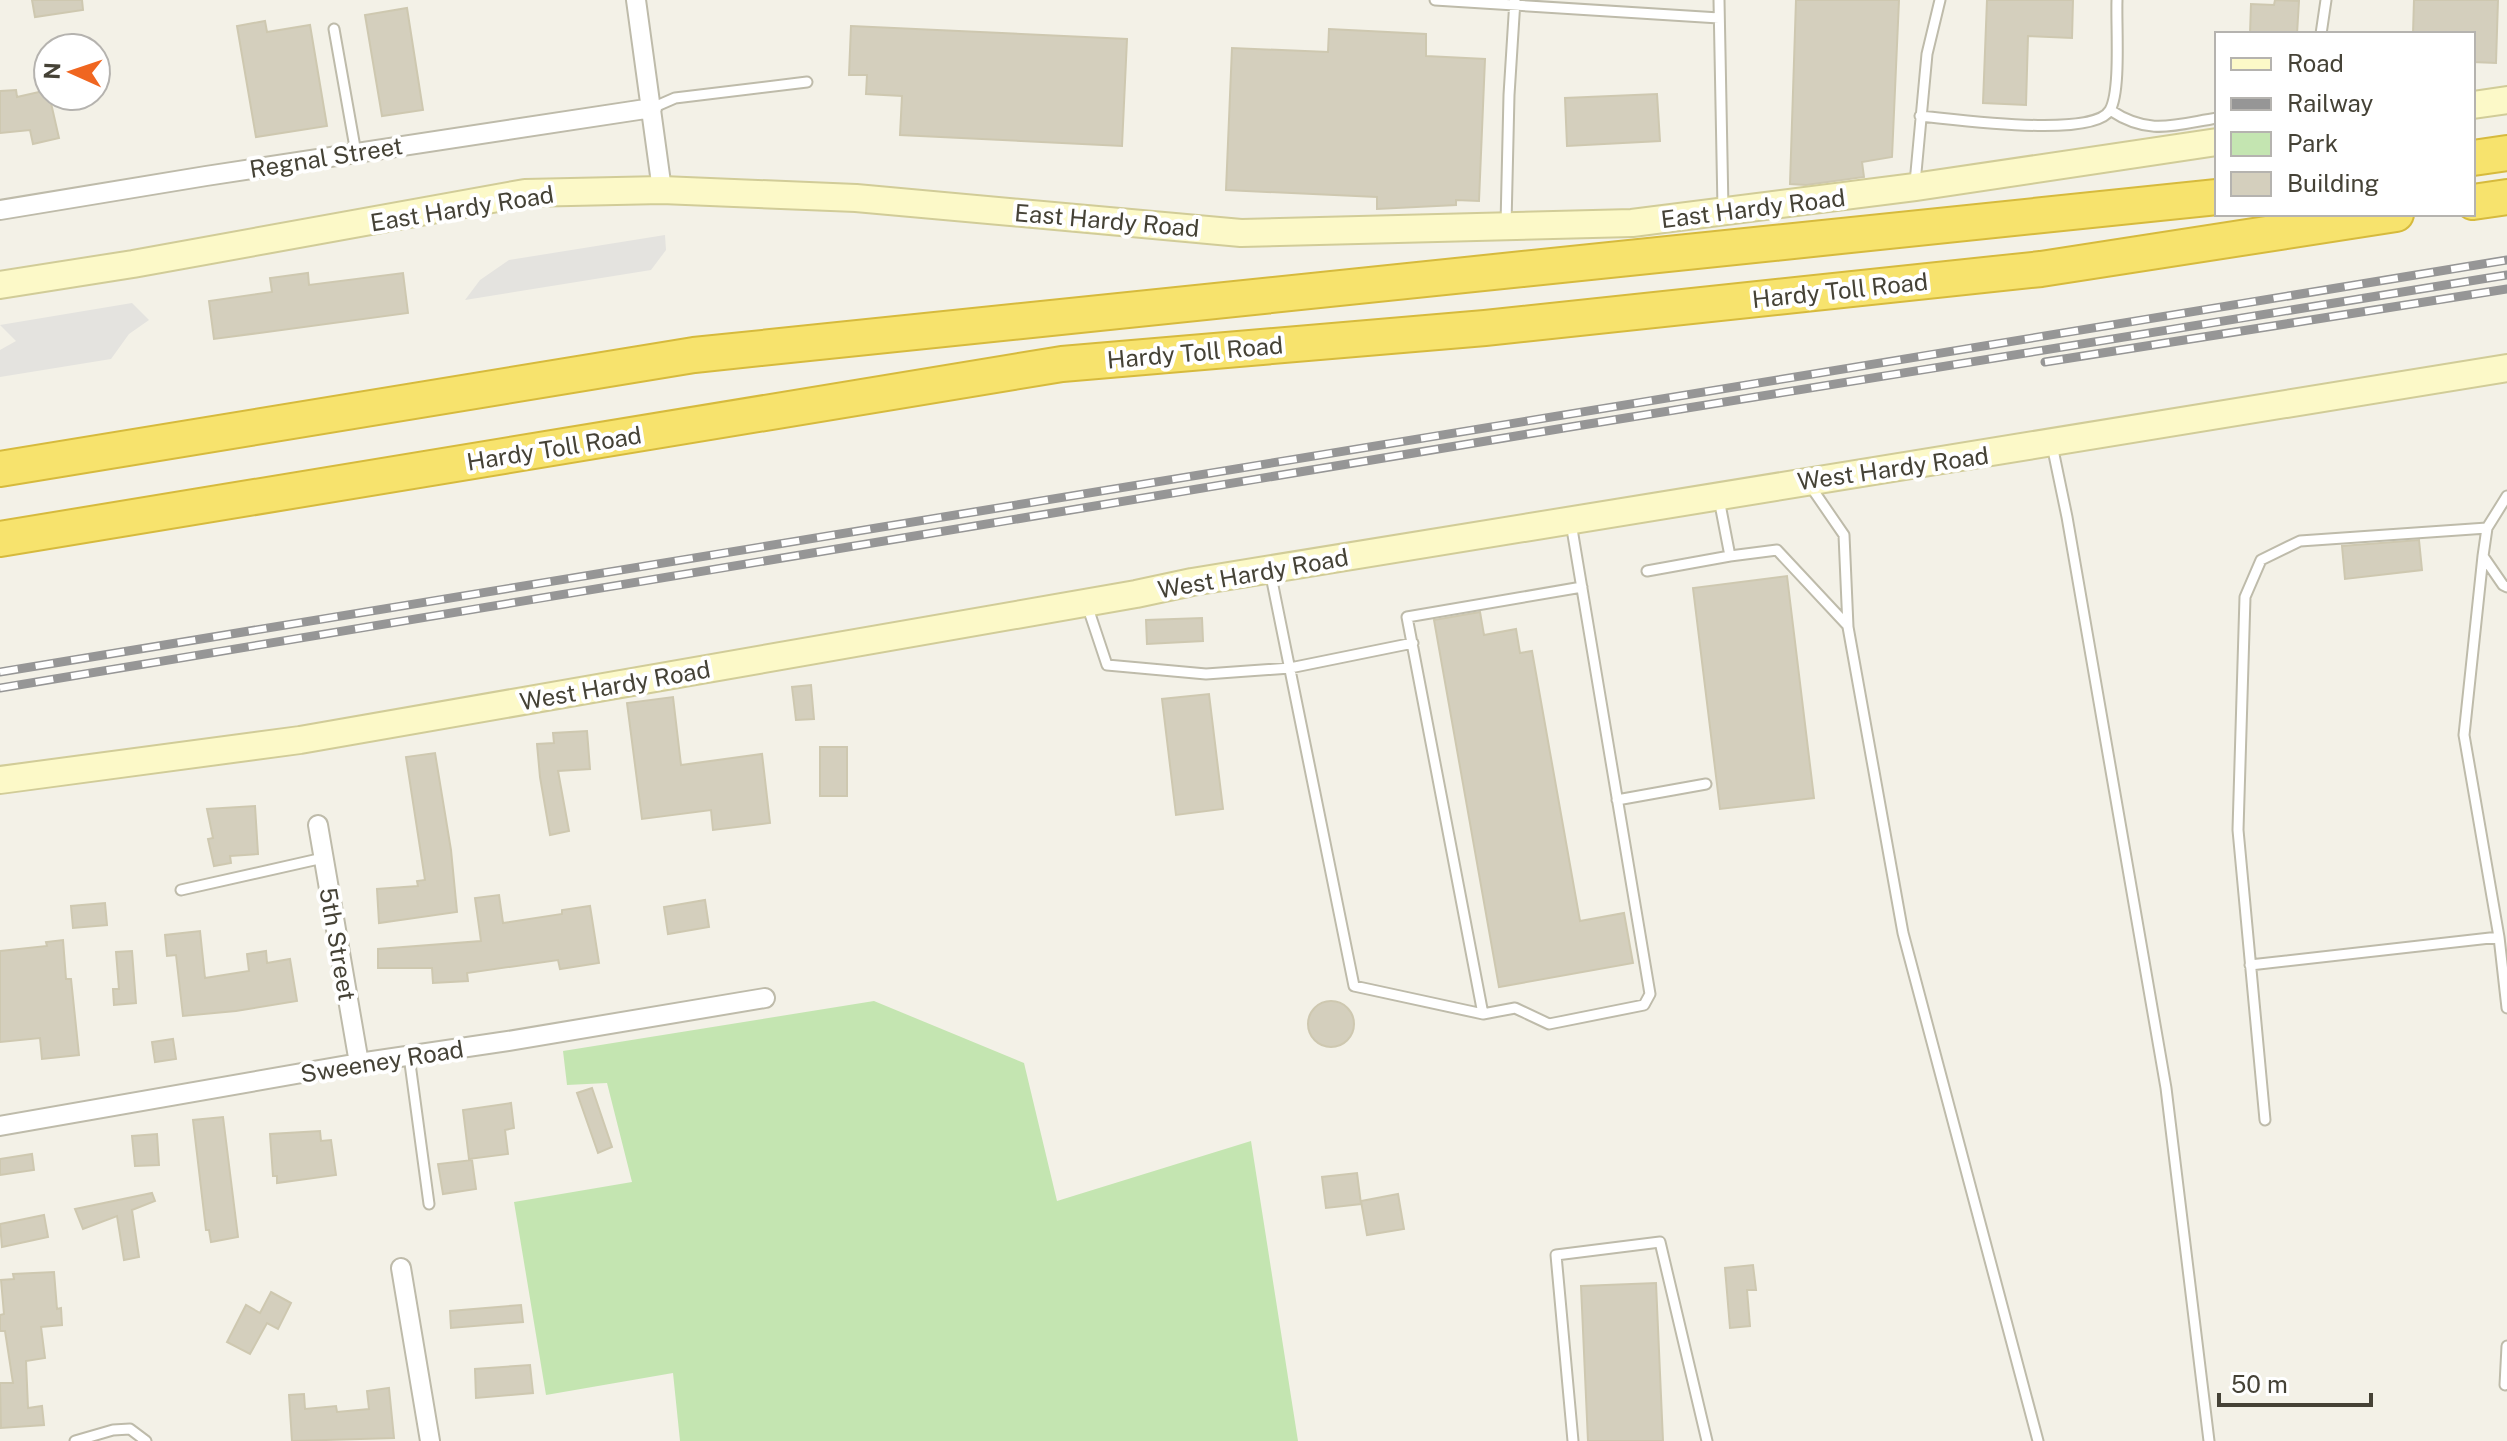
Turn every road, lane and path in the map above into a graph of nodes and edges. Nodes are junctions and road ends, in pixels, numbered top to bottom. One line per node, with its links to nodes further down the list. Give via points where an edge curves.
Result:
1 (636, 0): 14 (street)
2 (1435, 0): 7 (lane)
3 (1719, 0): 8 (lane)
4 (1940, 0): 16 (lane)
5 (2117, 0): 15 (lane, via 2116,95)
6 (2326, 0): 10 (lane)
7 (1515, 2): 8 (lane); 30 (lane)
8 (1719, 18): 28 (lane)
9 (334, 29): 19 (lane)
10 (2321, 32)
11 (807, 82): 14 (lane, via 675,98)
12 (2507, 100): 13 (main road)
13 (2475, 105)
14 (652, 108): 19 (street, Regnal Street); 23 (street)
15 (2110, 110): 16 (lane, via 2101,120 2086,124 2039,126); 17 (lane, via 2146,127)
16 (1920, 116): 22 (lane)
17 (2215, 118)
18 (2215, 142): 22 (main road, East Hardy Road)
19 (356, 153): 27 (street, Regnal Street)
20 (2507, 153): 21 (highway)
21 (2475, 158)
22 (1915, 187): 28 (main road, East Hardy Road)
23 (662, 190): 30 (main road, East Hardy Road, via 856,198 1241,233); 31 (main road, East Hardy Road, via 525,193)
24 (2215, 197): 34 (highway, Hardy Toll Road, via 694,355)
25 (2507, 197): 26 (highway)
26 (2475, 202)
27 (0, 210)
28 (1723, 213): 30 (main road, East Hardy Road, via 1632,223)
29 (2383, 216): 40 (highway, Hardy Toll Road, via 2025,271 1485,328 1062,364)
30 (1506, 226)
31 (0, 285)
32 (2507, 368): 33 (main road, West Hardy Road)
33 (2052, 445): 35 (main road, West Hardy Road); 76 (lane, via 2166,1088)
34 (0, 469)
35 (1807, 481): 36 (main road, West Hardy Road); 48 (lane, via 1844,535)
36 (1719, 495): 38 (main road, West Hardy Road); 41 (lane)
37 (2507, 496): 39 (lane)
38 (1570, 520): 43 (main road, West Hardy Road); 45 (lane)
39 (2487, 528): 42 (lane); 58 (lane, via 2300,541 2261,560 2245,597 2238,830)
40 (0, 539)
41 (1730, 556): 44 (lane); 48 (lane, via 1777,550)
42 (2483, 556): 46 (lane); 57 (lane, via 2464,735)
43 (1270, 569): 47 (main road, West Hardy Road); 50 (lane)
44 (1647, 571)
45 (1582, 587): 49 (lane, via 1407,617); 53 (lane)
46 (2507, 587)
47 (1086, 603): 50 (lane, via 1107,665 1206,674); 51 (main road, West Hardy Road, via 300,740)
48 (1848, 627): 75 (lane, via 1903,933)
49 (1413, 643): 50 (lane); 61 (lane)
50 (1290, 668): 61 (lane, via 1354,986)
51 (0, 780)
52 (1706, 784): 53 (lane)
53 (1617, 800): 61 (lane, via 1650,994 1644,1005 1549,1024 1515,1008)
54 (318, 825): 55 (street, 5th Street)
55 (323, 858): 56 (lane); 63 (street, 5th Street)
56 (181, 890)
57 (2499, 937): 58 (lane); 60 (lane)
58 (2250, 965): 64 (lane)
59 (765, 998): 62 (street, Sweeney Road)
60 (2507, 1008)
61 (1483, 1014)
62 (409, 1056): 63 (street, Sweeney Road); 66 (lane)
63 (359, 1063): 65 (street, Sweeney Road)
64 (2265, 1120)
65 (0, 1126)
66 (429, 1204)
67 (401, 1268): 72 (street)
68 (2507, 1346): 69 (lane)
69 (2505, 1385)
70 (75, 1441): 71 (lane, via 130,1429)
71 (146, 1441)
72 (430, 1441)
73 (1573, 1441): 74 (lane, via 1556,1255 1660,1242)
74 (1707, 1441)
75 (2038, 1441)
76 (2209, 1441)

